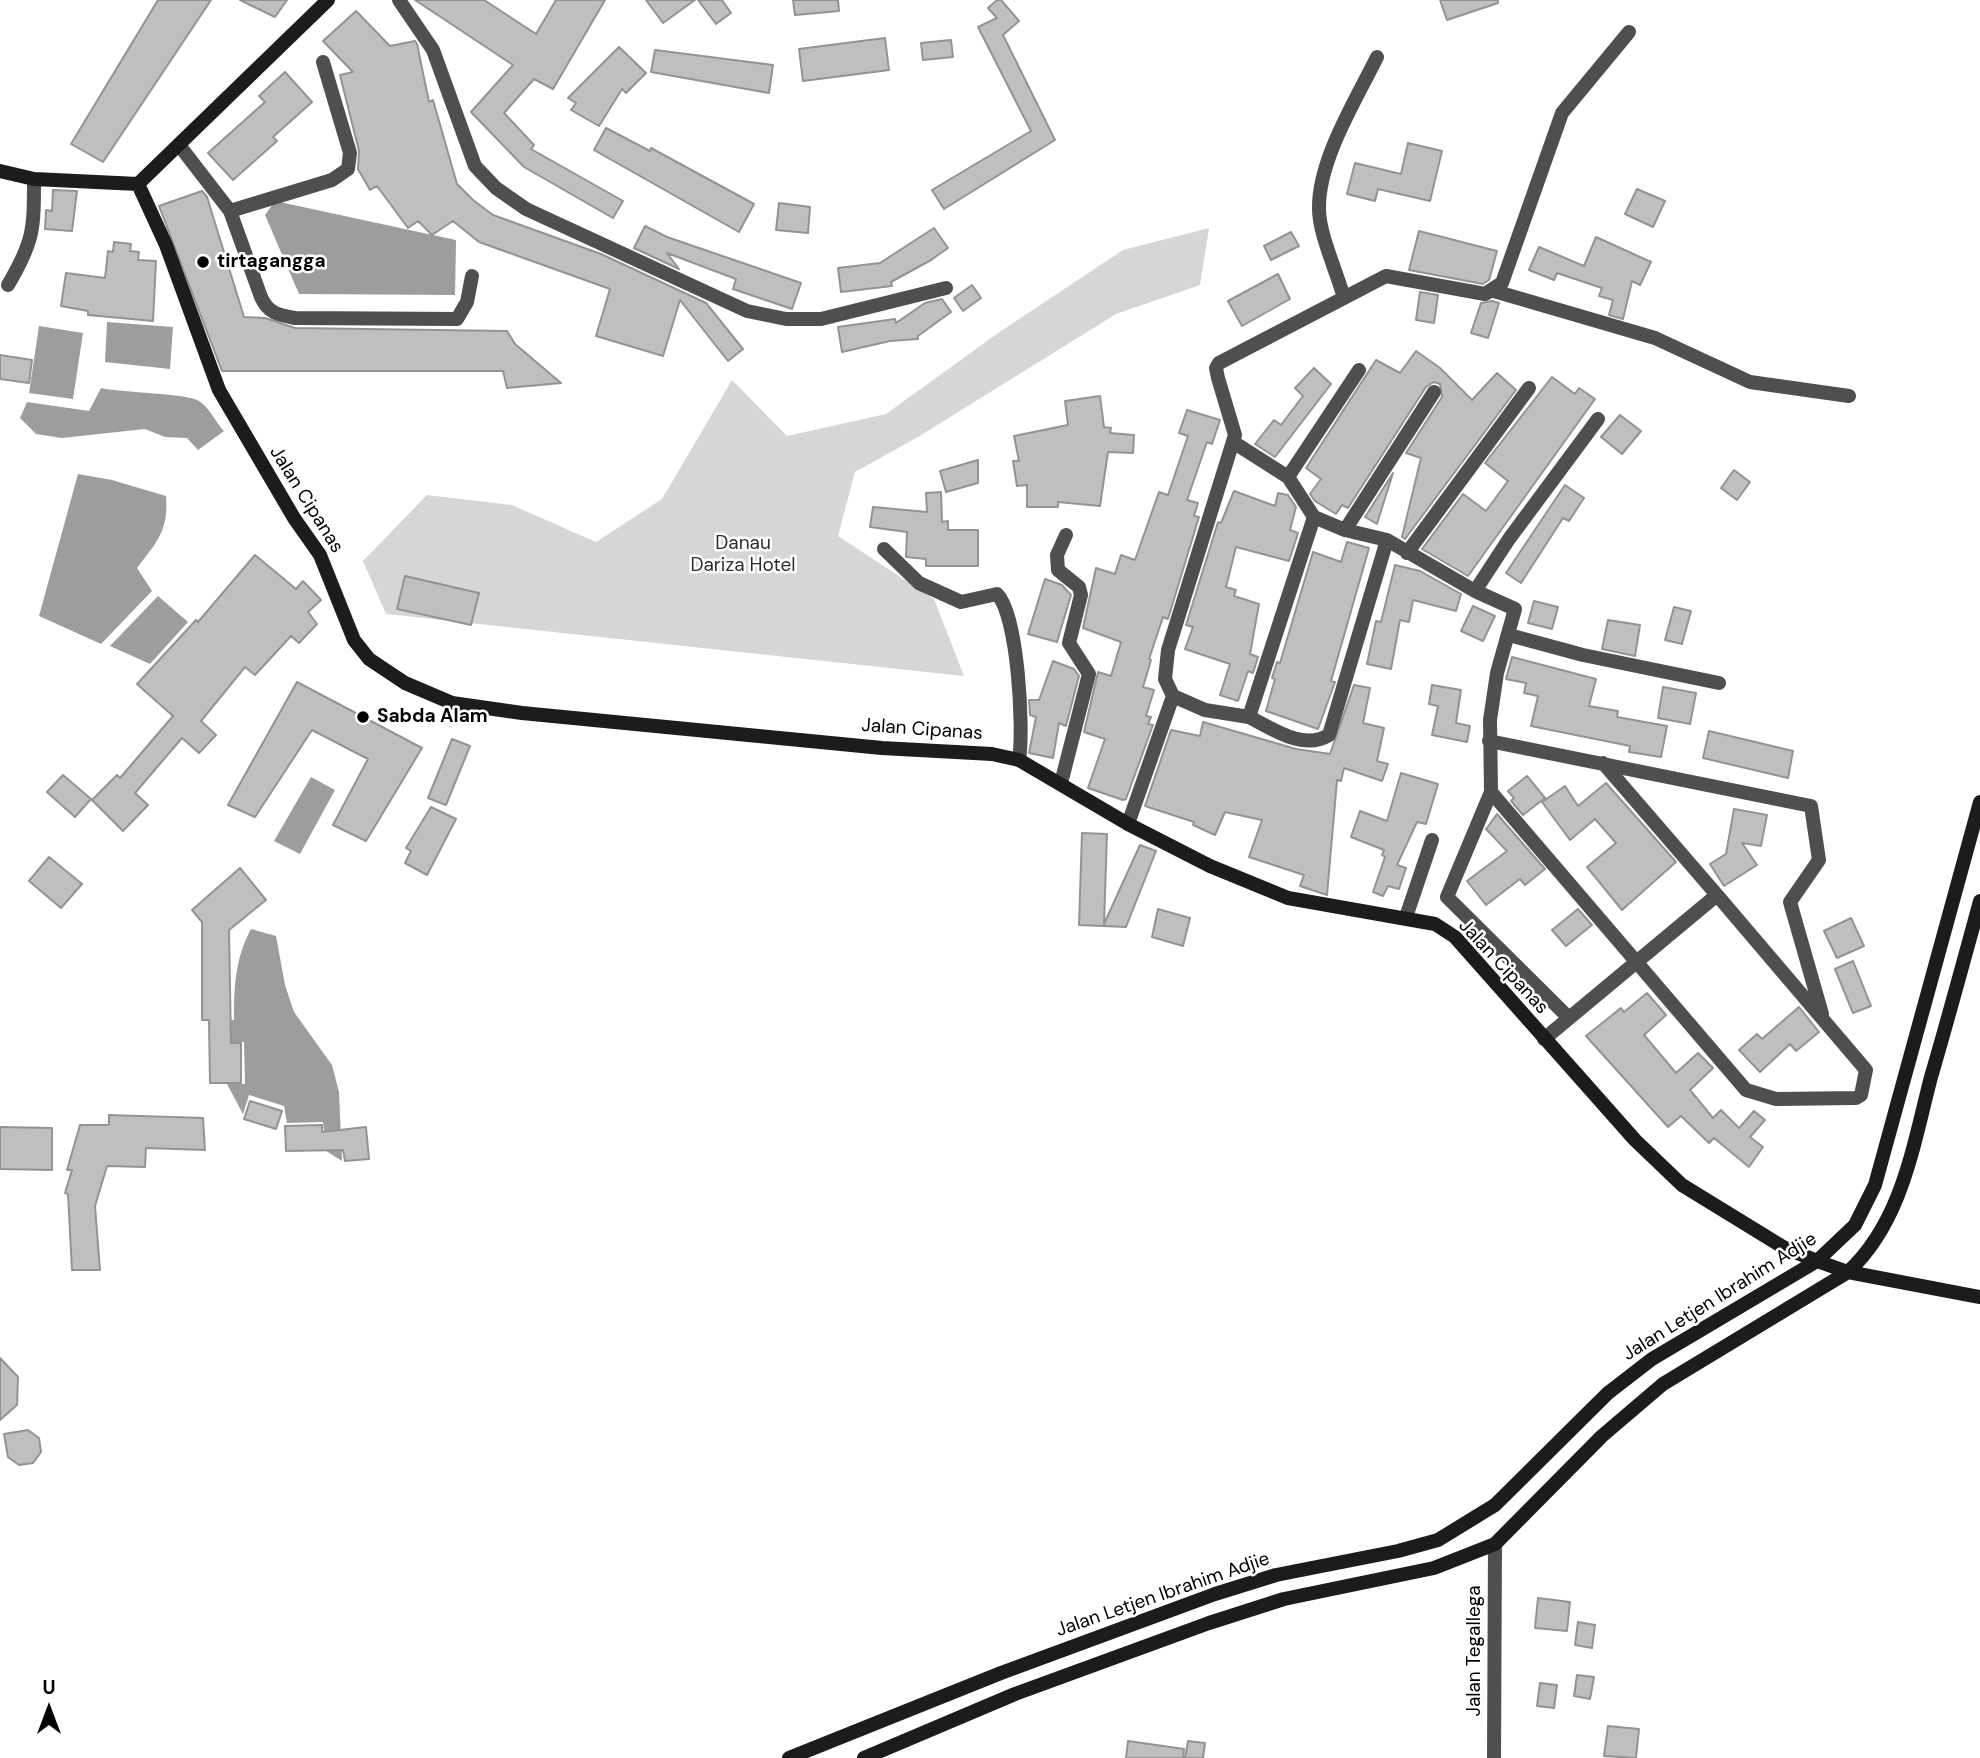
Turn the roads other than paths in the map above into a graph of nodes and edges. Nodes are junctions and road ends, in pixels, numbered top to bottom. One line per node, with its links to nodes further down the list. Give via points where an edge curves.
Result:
1 (328, 0): 6 (street)
2 (399, 0): 13 (street, via 433,50 475,166 526,209 747,311 786,320 821,318)
3 (1629, 32): 14 (street, via 1562,113 1502,283)
4 (1377, 57): 15 (street, via 1336,143 1321,187 1318,211)
5 (323, 62): 10 (street, via 350,153 348,169 332,180)
6 (179, 145): 9 (street); 10 (street)
7 (0, 171): 8 (street)
8 (34, 179): 9 (street); 12 (street, via 29,250)
9 (138, 184): 35 (street, Jalan Cipanas, via 166,245 219,390 293,518 320,555 354,640 383,669 452,703)
10 (230, 211): 11 (street, via 261,297 275,314 457,319 467,302)
11 (472, 276)
12 (8, 285)
13 (946, 288)
14 (1494, 290): 15 (street, via 1485,294 1386,276); 19 (street, via 1655,338 1750,382)
15 (1345, 298): 21 (street, via 1219,363 1216,368 1235,435)
16 (1359, 370): 22 (street)
17 (1529, 388): 28 (street)
18 (1434, 392): 24 (street)
19 (1849, 396)
20 (1598, 419): 29 (street)
21 (1233, 442): 22 (street); 32 (street, via 1168,650 1165,679)
22 (1288, 477): 23 (street)
23 (1314, 517): 24 (street); 33 (street)
24 (1345, 530): 26 (street)
25 (1066, 535): 37 (street, via 1057,555 1058,570 1079,587 1081,595 1069,643 1089,674)
26 (1387, 540): 28 (street); 33 (street, via 1329,735 1307,742)
27 (884, 550): 35 (street, via 919,583 961,602 1000,597 1008,618 1021,704)
28 (1407, 553): 29 (street)
29 (1475, 592): 30 (street, via 1513,606 1516,613)
30 (1509, 635): 31 (street); 34 (street, via 1497,673)
31 (1719, 683)
32 (1173, 696): 33 (street, via 1205,710); 40 (street)
33 (1249, 717)
34 (1489, 741): 36 (street); 38 (street)
35 (1020, 760): 37 (street, Jalan Cipanas)
36 (1603, 763): 42 (street); 47 (street, via 1811,806 1819,860 1790,902)
37 (1061, 783): 40 (street, Jalan Cipanas)
38 (1491, 792): 45 (street); 46 (street, via 1447,897)
39 (1980, 802): 49 (street, Jalan Letjen Ibrahim Adjie, via 1875,1185 1855,1225)
40 (1128, 824): 44 (street, Jalan Cipanas, via 1210,866 1288,898)
41 (1432, 840): 44 (street)
42 (1717, 895): 45 (street); 47 (street)
43 (1980, 901): 50 (street, via 1906,1173 1880,1234)
44 (1406, 918): 48 (street, Jalan Cipanas, via 1435,925 1455,937)
45 (1637, 962): 46 (street); 47 (street, via 1746,1090 1758,1095 1776,1099 1861,1095 1866,1070)
46 (1569, 1018): 48 (street)
47 (1824, 1021)
48 (1544, 1039): 49 (street, Jalan Cipanas, via 1682,1185 1783,1247)
49 (1817, 1261): 50 (street, Jalan Cipanas); 53 (street, Jalan Letjen Ibrahim Adjie, via 1652,1359 1608,1393 1495,1505 1468,1523 1438,1540 1398,1551)
50 (1848, 1272): 51 (street, Jalan Cipanas); 52 (street, via 1663,1384 1602,1436)
51 (1980, 1297)
52 (1495, 1544): 54 (street, via 1434,1568); 57 (street, Jalan Tegallega)
53 (1276, 1575): 54 (street); 55 (street, Jalan Letjen Ibrahim Adjie, via 1014,1668)
54 (1284, 1599): 56 (street, via 1015,1694)
55 (789, 1758)
56 (864, 1758)
57 (1494, 1758)

